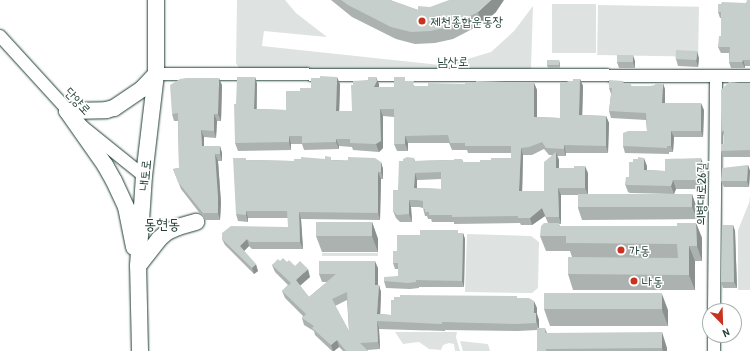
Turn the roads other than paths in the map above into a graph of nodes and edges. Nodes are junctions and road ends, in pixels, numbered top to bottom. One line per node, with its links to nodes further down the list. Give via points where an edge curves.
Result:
1 (156, 0): 3 (main road, 내토로)
2 (0, 36): 6 (street, 단양로)
3 (156, 74): 5 (street, 남산로); 6 (main road, via 142,89 114,108); 7 (main road, 내토로)
4 (750, 76): 5 (street, 남산로)
5 (716, 77): 10 (street, 의병대로26길)
6 (67, 111): 7 (street, 단양로); 9 (main road, via 105,165 126,207)
7 (144, 176): 9 (main road, 내토로)
8 (196, 222): 9 (main road, via 167,232)
9 (138, 266): 11 (main road, 내토로)
10 (714, 303)
11 (140, 351)

